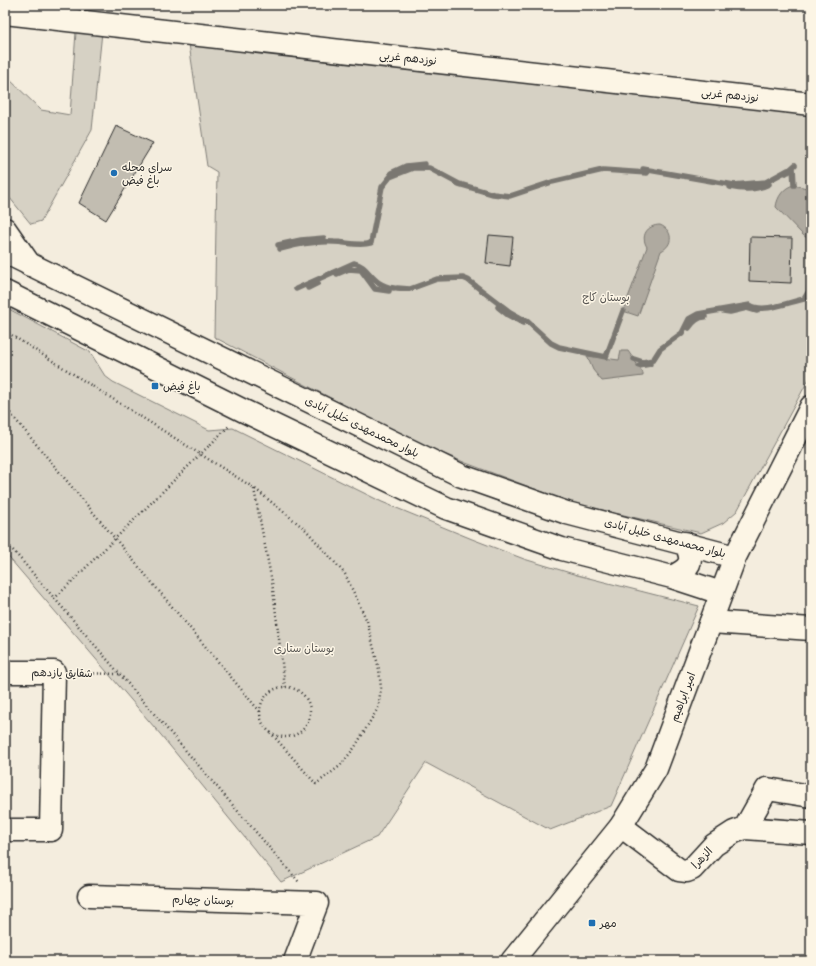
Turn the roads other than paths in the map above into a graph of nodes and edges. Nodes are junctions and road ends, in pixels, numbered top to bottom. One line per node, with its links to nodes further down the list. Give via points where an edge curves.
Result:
1 (5, 13): 2 (main road, نوزدهم غربی)
2 (811, 104)
3 (5, 228): 5 (main road)
4 (5, 252): 5 (main road, بلوار محمدمهدی خلیل آبادی)
5 (30, 265): 8 (main road, بلوار محمدمهدی خلیل آبادی, via 462,476 567,513)
6 (5, 292): 10 (main road, via 446,508 562,549)
7 (811, 407): 9 (main road, امیر ابراهیم)
8 (685, 543): 9 (main road, بلوار محمدمهدی خلیل آبادی); 10 (main road, via 690,554 690,564 683,572)
9 (736, 557): 11 (main road, امیر ابراهیم)
10 (672, 577): 11 (main road)
11 (721, 593): 12 (main road, امیر ابراهیم)
12 (711, 622): 13 (main road); 16 (main road, امیر ابراهیم, via 656,769)
13 (811, 629)
14 (5, 672): 18 (main road, شقایق یازدهم, via 54,672 51,830)
15 (811, 796): 17 (main road, via 767,789)
16 (621, 826): 17 (main road, الزهرا, via 679,870 687,871 692,869 714,845); 22 (main road, امیر ابراهیم)
17 (745, 828): 19 (main road, الزهرا)
18 (5, 830)
19 (811, 833)
20 (89, 896): 21 (main road, بوستان چهارم, via 317,903)
21 (295, 961)
22 (512, 961)

